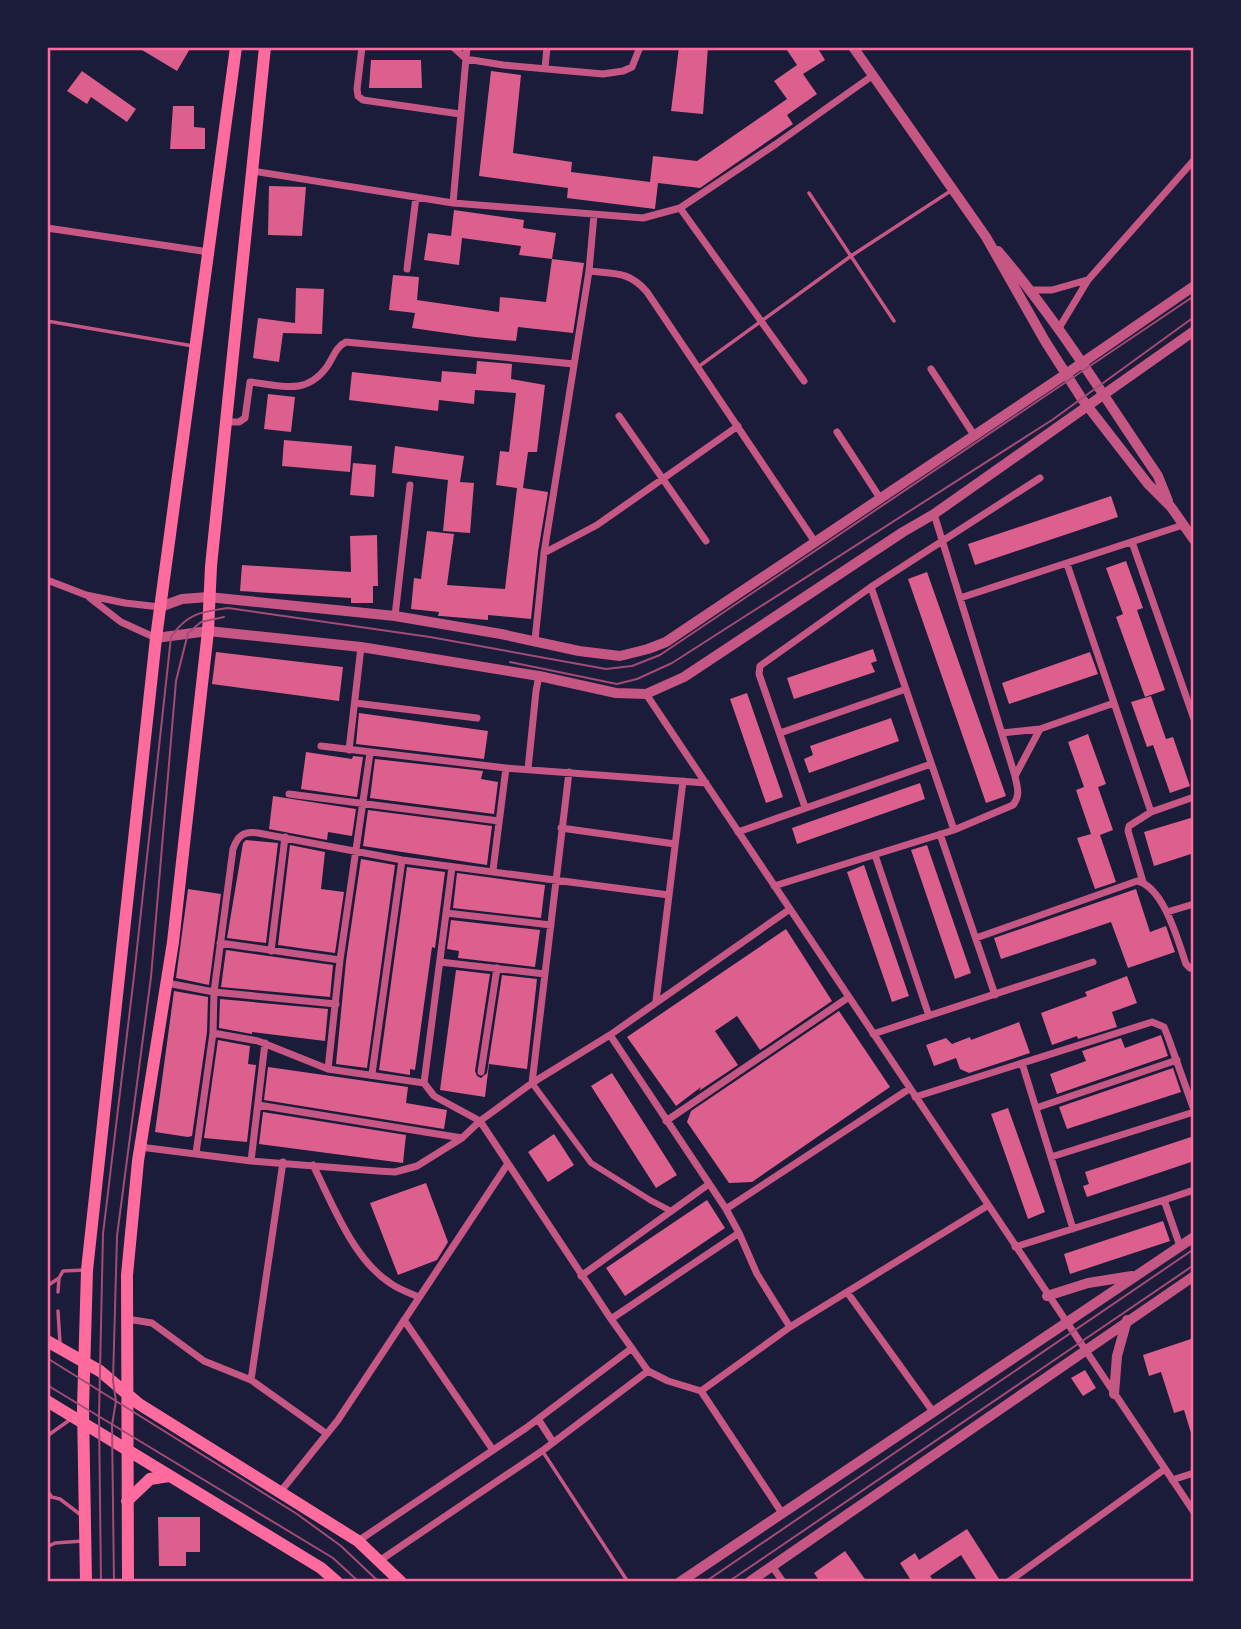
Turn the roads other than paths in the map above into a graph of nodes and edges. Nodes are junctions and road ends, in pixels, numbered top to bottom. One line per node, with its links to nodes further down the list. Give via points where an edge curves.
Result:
1 (236, 47): 23 (main road)
2 (265, 47): 14 (main road)
3 (362, 47): 12 (street, via 357,89 363,100)
4 (453, 47): 9 (street)
5 (467, 47): 9 (street)
6 (547, 47): 10 (street)
7 (640, 47): 10 (street, via 632,67 623,71 603,74)
8 (853, 47): 11 (street)
9 (466, 59): 10 (street); 12 (street)
10 (545, 68)
11 (872, 76): 15 (street); 19 (street)
12 (460, 114): 18 (street)
13 (1194, 160): 27 (street)
14 (251, 170): 17 (street); 41 (main road)
15 (954, 189): 22 (street); 24 (lane)
16 (808, 193): 24 (lane)
17 (415, 197): 18 (street); 25 (street)
18 (453, 203): 20 (street)
19 (680, 208): 20 (street, via 643,218); 32 (street)
20 (594, 215): 26 (street)
21 (47, 228): 23 (street)
22 (986, 237): 29 (street); 40 (street)
23 (209, 252): 35 (main road)
24 (851, 256): 31 (lane); 32 (lane)
25 (407, 269)
26 (589, 271): 37 (street); 38 (street, via 636,280)
27 (1088, 280): 29 (street, via 1052,290); 33 (street)
28 (1194, 286): 36 (street)
29 (1032, 290): 33 (street)
30 (47, 321): 35 (lane)
31 (894, 321)
32 (762, 323): 38 (lane); 42 (street)
33 (1059, 328): 36 (street)
34 (1194, 331): 44 (street)
35 (196, 347): 70 (main road)
36 (1082, 362): 40 (street); 44 (street)
37 (574, 364): 43 (street, via 346,342 307,386); 63 (street)
38 (698, 367): 48 (street)
39 (931, 369): 50 (street)
40 (1066, 374): 45 (street); 50 (street)
41 (230, 379): 43 (street); 47 (main road)
42 (804, 381)
43 (250, 382): 47 (street, via 244,418)
44 (1103, 396): 45 (street); 55 (street, via 1158,476)
45 (1088, 407): 55 (street); 56 (street)
46 (619, 416): 51 (street)
47 (226, 422): 68 (main road)
48 (738, 426): 51 (street); 61 (street)
49 (837, 432): 54 (street)
50 (974, 435): 54 (street)
51 (662, 478): 60 (street); 63 (street, via 597,525)
52 (1040, 478): 58 (street)
53 (410, 485): 71 (street)
54 (880, 498): 61 (street)
55 (1171, 507): 57 (street)
56 (934, 514): 58 (street); 78 (street, via 684,677)
57 (1184, 525): 59 (street); 62 (street)
58 (943, 539): 66 (street); 69 (street)
59 (1194, 540)
60 (706, 541)
61 (815, 542): 74 (street, via 666,642 648,649 620,656)
62 (1132, 542): 64 (street); 82 (street)
63 (544, 553): 74 (street)
64 (1067, 564): 69 (street); 80 (street)
65 (47, 580): 67 (street)
66 (871, 587): 77 (street); 84 (street, via 760,666)
67 (86, 596): 70 (street); 73 (street, via 121,622)
68 (208, 597): 70 (street); 71 (street); 72 (main road)
69 (960, 598): 85 (street)
70 (160, 607): 73 (main road)
71 (395, 617): 74 (street)
72 (208, 631): 73 (street); 75 (street); 131 (main road)
73 (156, 638): 175 (main road)
74 (535, 640)
75 (361, 647): 76 (street); 79 (street)
76 (539, 676): 78 (street, via 616,693); 91 (street)
77 (906, 689): 84 (street); 89 (street)
78 (646, 694): 95 (street)
79 (355, 703): 81 (street); 87 (street)
80 (1114, 703): 83 (street); 100 (street)
81 (477, 718)
82 (1194, 719)
83 (1040, 729): 85 (street); 93 (street)
84 (780, 733): 99 (street)
85 (1002, 733): 93 (street)
86 (321, 746): 87 (street)
87 (349, 750): 88 (street)
88 (370, 753): 90 (street); 98 (street)
89 (931, 764): 99 (street); 103 (street)
90 (506, 768): 91 (street); 101 (street)
91 (528, 769): 92 (street)
92 (569, 772): 94 (street); 102 (street)
93 (1015, 775): 103 (street, via 1019,795 1013,805)
94 (683, 781): 95 (street); 107 (street)
95 (706, 783): 104 (street)
96 (289, 794): 98 (street)
97 (1194, 797): 100 (street)
98 (363, 804): 101 (street); 108 (street)
99 (805, 807): 104 (street)
100 (1151, 812): 114 (street, via 1135,820 1128,831)
101 (499, 821): 112 (street)
102 (562, 828): 107 (street); 113 (street)
103 (954, 830): 105 (street)
104 (738, 832): 115 (street)
105 (940, 834): 109 (street); 122 (street)
106 (285, 837): 108 (street); 123 (street, via 248,832 236,840); 124 (street)
107 (676, 844): 116 (street)
108 (356, 851): 110 (street); 125 (street)
109 (875, 855): 115 (street); 137 (street)
110 (402, 860): 111 (street); 146 (street)
111 (452, 867): 112 (street); 120 (street)
112 (493, 870): 113 (street)
113 (556, 880): 116 (street); 121 (street)
114 (1143, 882): 119 (street); 122 (street)
115 (774, 886): 118 (street)
116 (669, 895): 135 (street)
117 (1194, 904): 119 (street)
118 (790, 909): 134 (street); 135 (street)
119 (1167, 912): 129 (street, via 1186,964)
120 (446, 913): 121 (street); 126 (street)
121 (551, 925): 130 (street)
122 (976, 938): 133 (street)
123 (220, 943): 124 (street); 132 (street)
124 (271, 950): 125 (street)
125 (340, 960): 136 (street)
126 (440, 962): 128 (street); 147 (street)
127 (1093, 962): 133 (street)
128 (497, 968): 130 (street); 145 (street)
129 (1192, 968)
130 (545, 974): 148 (street)
131 (167, 983): 132 (street); 157 (main road)
132 (214, 992): 136 (street); 138 (street)
133 (995, 995): 137 (street)
134 (849, 998): 139 (street); 155 (street)
135 (656, 1001): 140 (street)
136 (336, 1004): 144 (street)
137 (929, 1016): 139 (street)
138 (213, 1033): 141 (street); 158 (street)
139 (873, 1034): 149 (street)
140 (610, 1035): 148 (street); 155 (street)
141 (265, 1043): 144 (street); 151 (street)
142 (1177, 1060): 143 (street, via 1164,1027 1152,1022); 152 (street); 153 (street)
143 (1022, 1063): 150 (street); 152 (street)
144 (328, 1069): 146 (street)
145 (481, 1072)
146 (372, 1074): 147 (street)
147 (424, 1083): 154 (street, via 434,1096)
148 (533, 1083): 154 (street); 169 (street, via 591,1163)
149 (909, 1088): 150 (street); 168 (street)
150 (915, 1097): 167 (street)
151 (258, 1105): 156 (street); 160 (street)
152 (1036, 1108): 159 (street)
153 (1194, 1111): 159 (street)
154 (480, 1121): 156 (street); 163 (street)
155 (666, 1121): 164 (street)
156 (463, 1138): 162 (street, via 417,1166 395,1172)
157 (140, 1147): 158 (street); 186 (main road)
158 (196, 1153): 160 (street)
159 (1051, 1157): 170 (street)
160 (251, 1161): 161 (street)
161 (284, 1162): 162 (street); 198 (street)
162 (313, 1165): 184 (street, via 365,1261 391,1284)
163 (507, 1165): 177 (street); 184 (street)
164 (709, 1184): 168 (street); 169 (street)
165 (1194, 1190): 166 (street)
166 (1164, 1200): 170 (street); 173 (street)
167 (988, 1206): 174 (street); 181 (street)
168 (726, 1209): 171 (street)
169 (671, 1211): 177 (street)
170 (1073, 1229): 174 (street)
171 (739, 1233): 187 (street); 191 (street, via 757,1274)
172 (1194, 1237): 173 (street)
173 (1180, 1246): 176 (street)
174 (1015, 1247): 183 (street)
175 (87, 1270): 179 (lane, via 66,1270); 196 (main road)
176 (1136, 1275): 183 (street); 190 (street)
177 (582, 1276): 187 (street)
178 (1194, 1276): 189 (street)
179 (59, 1278): 180 (lane); 182 (lane)
180 (47, 1286)
181 (847, 1292): 191 (street); 203 (street)
182 (58, 1293)
183 (1047, 1296): 190 (street)
184 (419, 1297): 188 (street)
185 (56, 1314): 193 (lane)
186 (127, 1319): 198 (street, via 152,1323 204,1361); 200 (main road)
187 (611, 1319): 194 (street)
188 (404, 1320): 206 (street); 209 (street)
189 (1127, 1320): 195 (street); 201 (street, via 1117,1356)
190 (1065, 1322): 195 (street); 203 (street)
191 (790, 1327): 199 (street)
192 (47, 1341): 193 (main road)
193 (61, 1348): 196 (main road)
194 (632, 1348): 197 (street); 204 (street)
195 (1084, 1350): 201 (street); 227 (street)
196 (85, 1361): 200 (main road); 205 (main road)
197 (648, 1371): 199 (street); 208 (street)
198 (251, 1380): 206 (street)
199 (701, 1391): 221 (street)
200 (127, 1393): 210 (main road); 217 (main road)
201 (1114, 1394): 212 (street)
202 (47, 1401): 205 (main road)
203 (934, 1413): 221 (street)
204 (538, 1419): 208 (street); 209 (street)
205 (79, 1420): 207 (lane); 210 (main road); 222 (main road)
206 (327, 1434): 217 (street)
207 (47, 1436)
208 (553, 1442): 211 (street)
209 (493, 1450): 224 (street)
210 (129, 1451): 214 (main road); 219 (main road)
211 (542, 1451): 226 (street); 232 (lane)
212 (1165, 1469): 215 (street); 236 (street)
213 (1194, 1472): 215 (street)
214 (169, 1476): 219 (main road, via 150,1479); 230 (main road)
215 (1172, 1480): 220 (street)
216 (47, 1490): 218 (lane)
217 (281, 1491): 224 (main road)
218 (49, 1496): 222 (lane)
219 (127, 1501): 229 (main road)
220 (1194, 1512)
221 (782, 1513): 233 (street)
222 (85, 1517): 223 (main road)
223 (85, 1540): 225 (lane); 228 (main road)
224 (358, 1541): 226 (main road)
225 (47, 1547)
226 (379, 1561): 231 (main road)
227 (772, 1566): 234 (street); 235 (street)
228 (86, 1582)
229 (128, 1582)
230 (337, 1582)
231 (401, 1582)
232 (628, 1582)
233 (680, 1582)
234 (749, 1582)
235 (783, 1582)
236 (1008, 1582)

